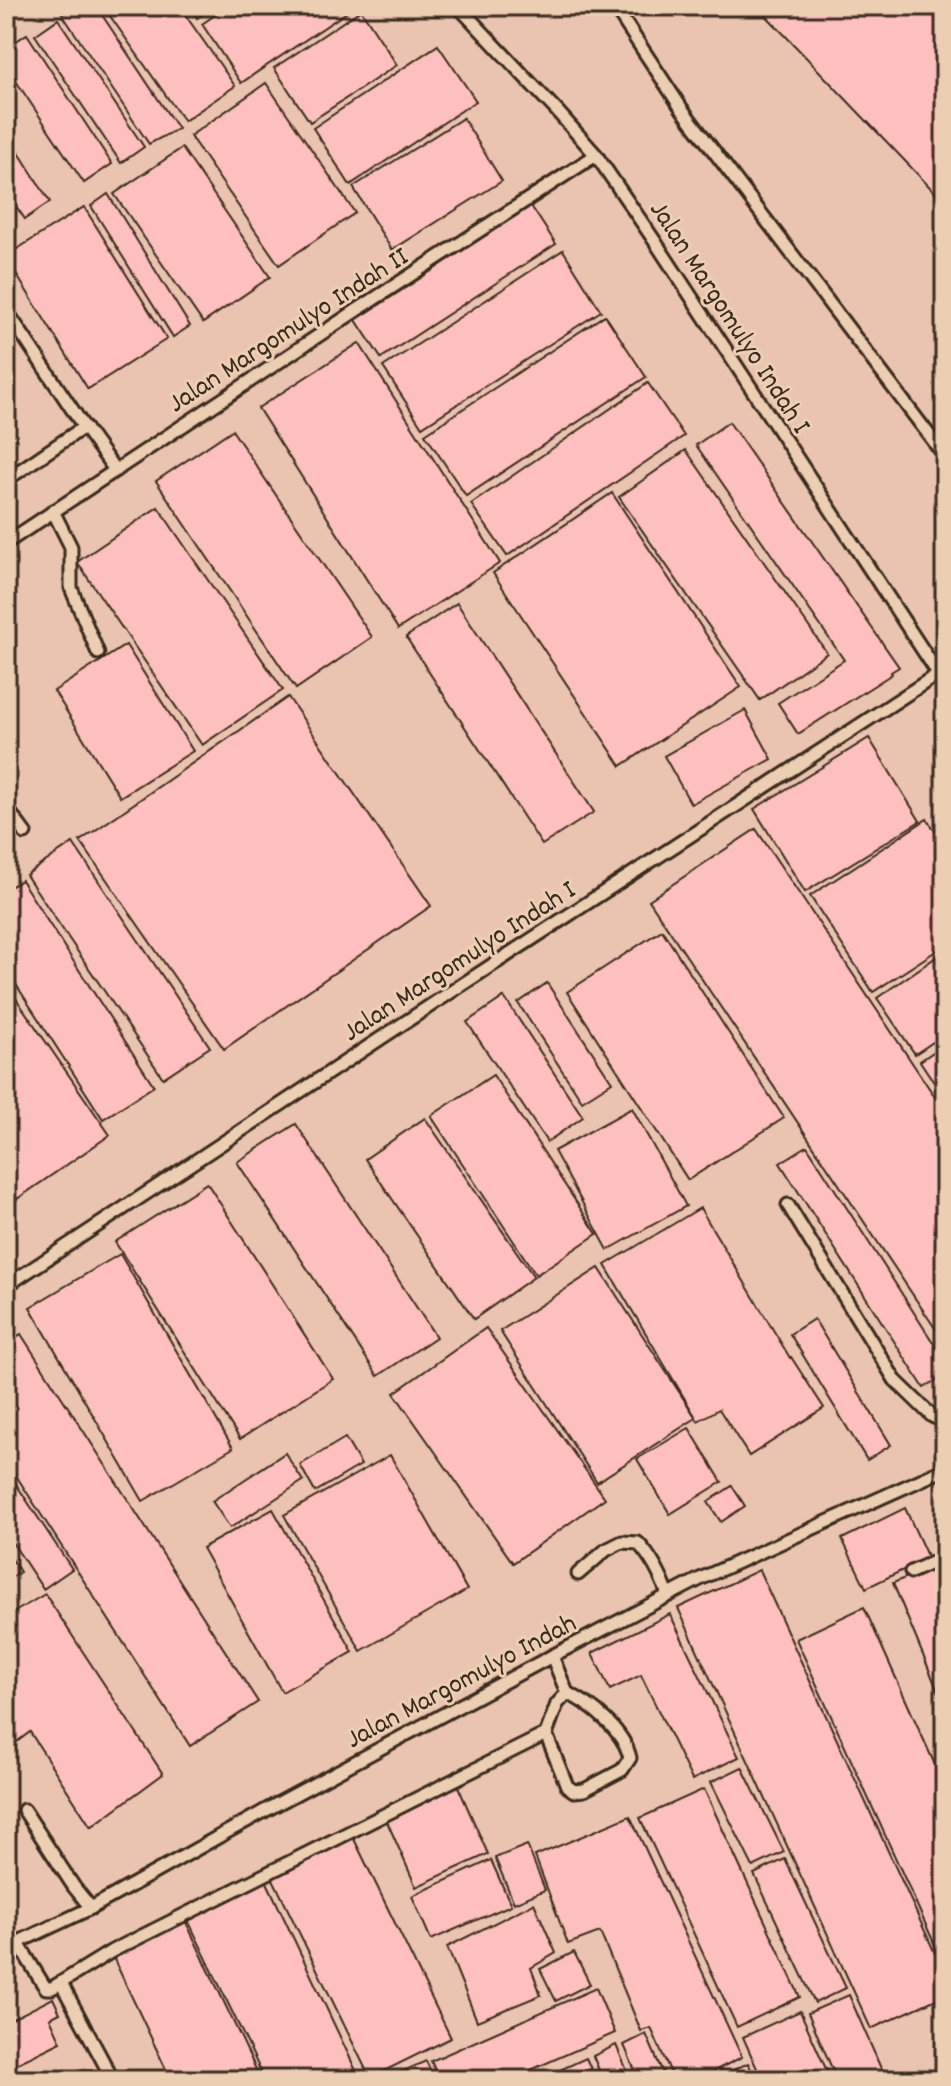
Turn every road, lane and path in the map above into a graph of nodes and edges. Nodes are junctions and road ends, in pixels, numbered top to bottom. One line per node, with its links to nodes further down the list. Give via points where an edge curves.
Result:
1 (458, 6): 3 (lane, Jalan Margomulyo Indah I)
2 (614, 6): 6 (lane, via 682,109)
3 (596, 155): 7 (lane, Jalan Margomulyo Indah II); 12 (lane, Jalan Margomulyo Indah I)
4 (6, 310): 5 (lane)
5 (84, 427): 7 (lane); 8 (lane)
6 (945, 456)
7 (115, 470): 9 (lane, Jalan Margomulyo Indah II)
8 (6, 480)
9 (53, 511): 10 (lane, Jalan Margomulyo Indah II); 11 (lane, via 71,547 71,588)
10 (6, 543)
11 (98, 653)
12 (942, 679): 16 (lane, Jalan Margomulyo Indah I, via 460,986)
13 (6, 807): 14 (lane)
14 (25, 833)
15 (788, 1205): 17 (lane, via 895,1380)
16 (6, 1286)
17 (945, 1422)
18 (945, 1469): 22 (lane, Jalan Margomulyo Indah)
19 (945, 1557): 20 (lane)
20 (911, 1572)
21 (578, 1574): 22 (lane, via 606,1550 622,1542 638,1543 649,1554)
22 (668, 1595): 23 (lane, Jalan Margomulyo Indah)
23 (552, 1656): 24 (lane); 27 (lane, Jalan Margomulyo Indah)
24 (567, 1693): 25 (lane); 25 (lane, via 583,1700 612,1728 628,1750 629,1763 597,1784 574,1791 567,1786)
25 (546, 1734): 30 (lane, via 112,1951)
26 (24, 1810): 27 (lane)
27 (91, 1908): 28 (lane, Jalan Margomulyo Indah)
28 (18, 1943): 29 (lane, Jalan Margomulyo Indah); 30 (lane, via 46,1988)
29 (6, 1948)
30 (61, 1983): 31 (lane)
31 (113, 2080)

